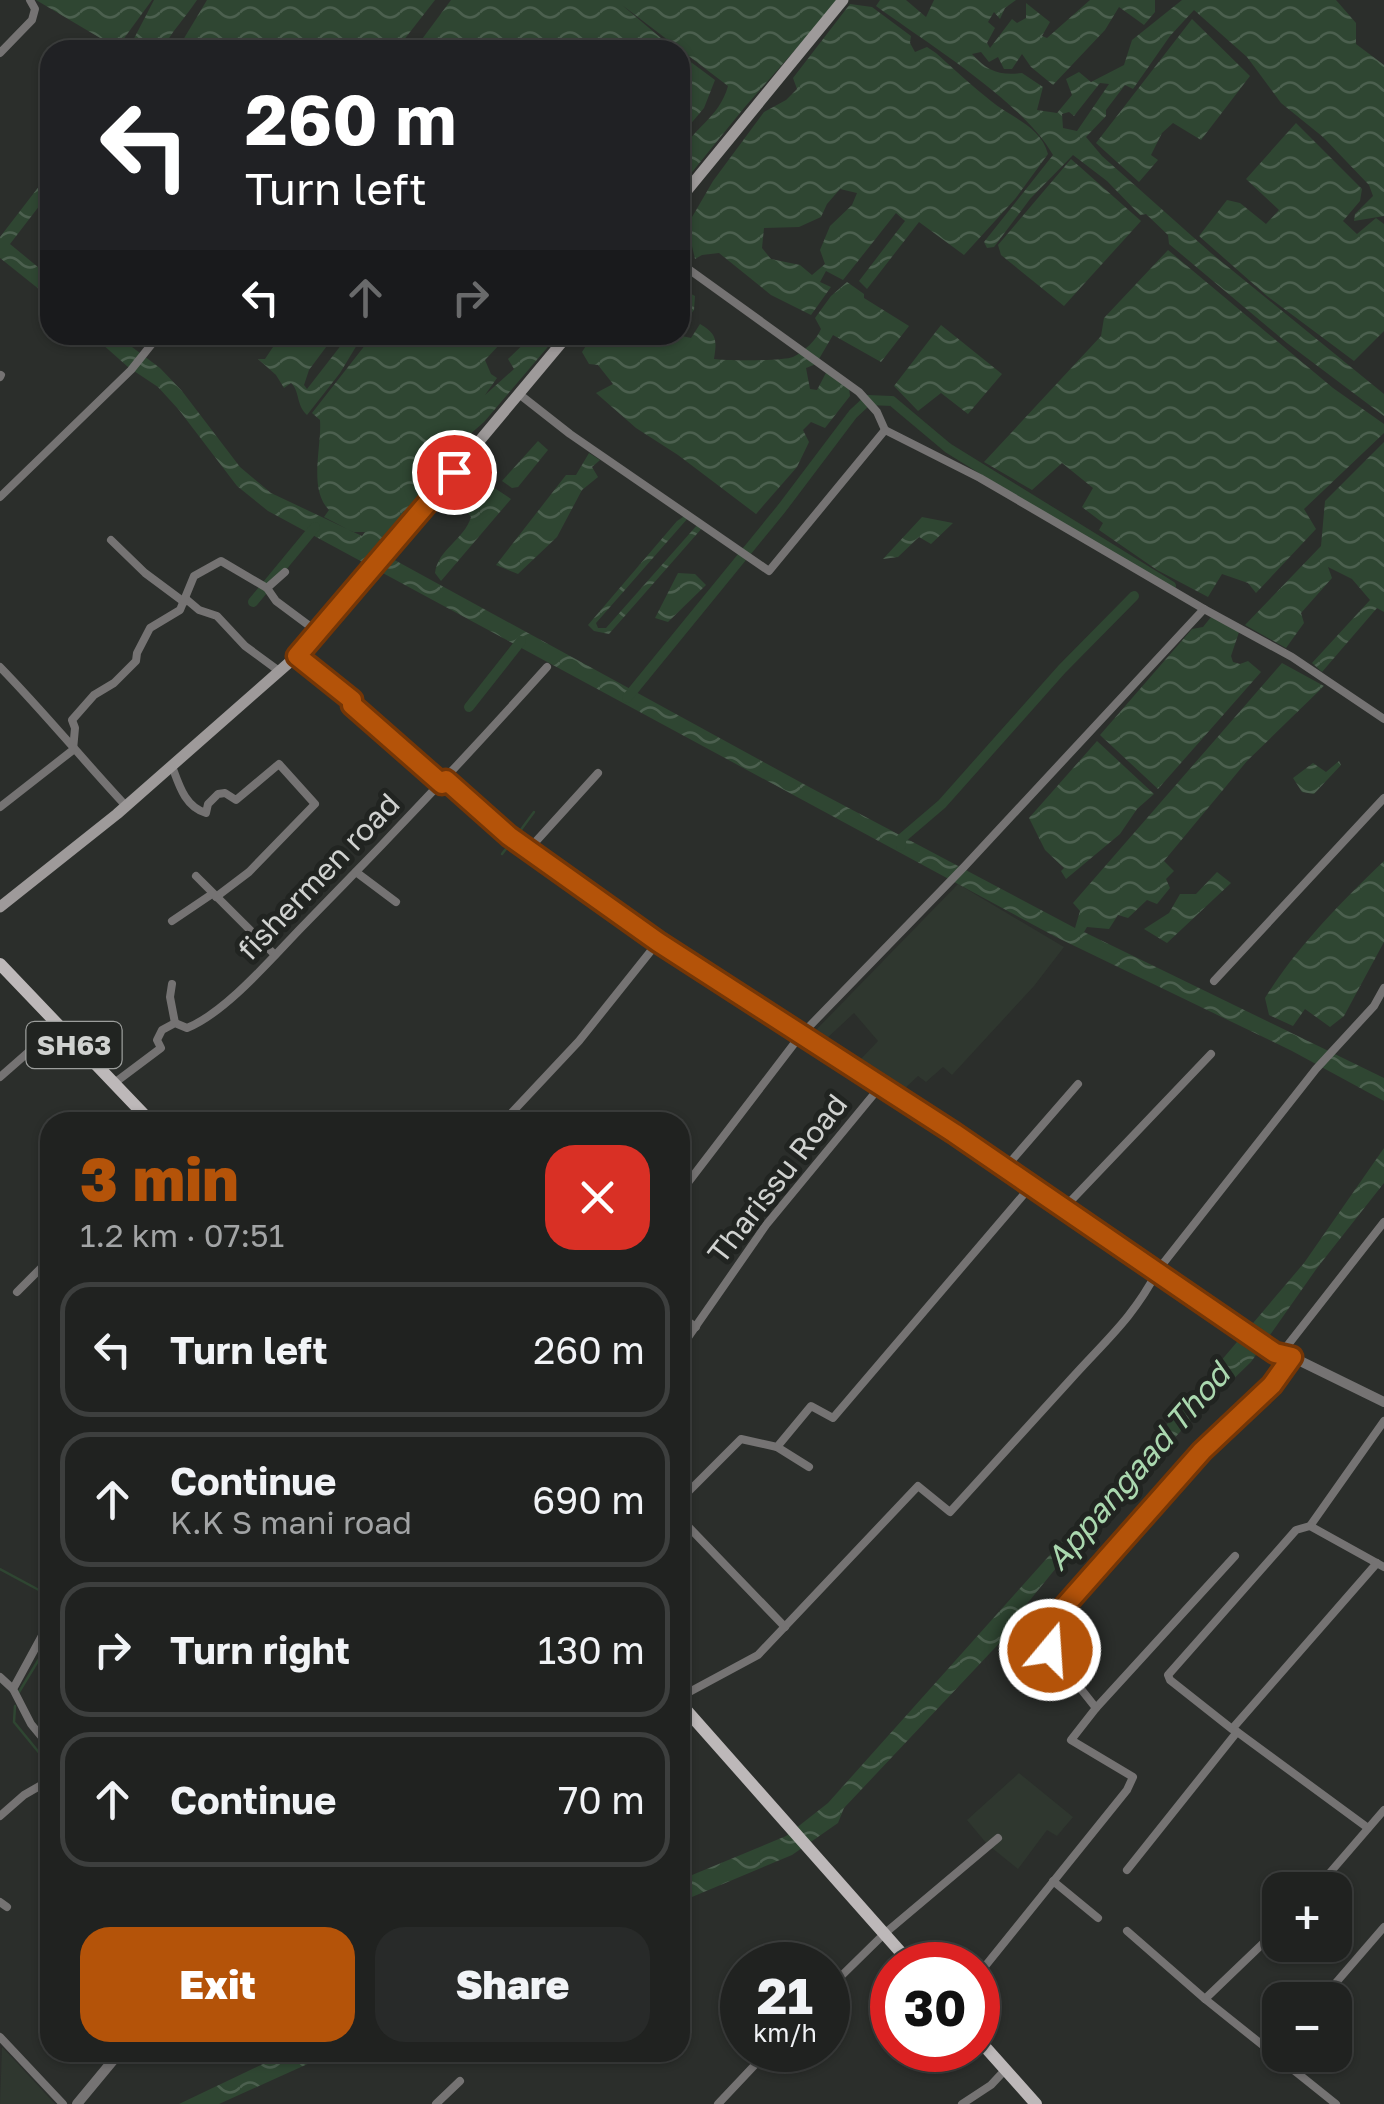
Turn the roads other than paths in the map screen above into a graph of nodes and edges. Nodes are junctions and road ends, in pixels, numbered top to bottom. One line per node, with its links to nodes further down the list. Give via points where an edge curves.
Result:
1 (30, 0): 3 (street, via 32,20)
2 (844, 0): 4 (main road)
3 (0, 53)
4 (690, 187)
5 (690, 270): 9 (street, via 859,392)
6 (152, 345): 10 (street)
7 (560, 345): 8 (main road)
8 (519, 394): 9 (street, via 769,571); 16 (main road)
9 (886, 430): 15 (street)
10 (0, 497)
11 (110, 540): 14 (street)
12 (285, 572): 13 (street)
13 (265, 587): 14 (street, via 221,561 194,576); 16 (street)
14 (185, 601): 20 (street, via 218,616); 22 (street, via 150,628 136,661 72,720)
15 (1204, 609): 21 (street); 45 (street)
16 (319, 633): 17 (main road)
17 (297, 656): 20 (main road); 25 (street)
18 (0, 667): 22 (street)
19 (547, 667): 25 (street, fishermen road)
20 (279, 672): 23 (main road)
21 (1384, 719)
22 (73, 750): 27 (street); 28 (street)
23 (172, 766): 27 (main road); 33 (street, via 190,803 206,814 218,794 236,800 279,764 316,804 249,872)
24 (598, 773): 30 (street)
25 (444, 782): 29 (street); 31 (street, fishermen road)
26 (1384, 798): 40 (street)
27 (126, 806): 35 (main road)
28 (0, 807)
29 (514, 839): 30 (street)
30 (529, 849): 37 (street)
31 (356, 872): 34 (street); 38 (street, fishermen road)
32 (196, 876): 33 (street)
33 (214, 896): 36 (street); 38 (street)
34 (396, 902)
35 (0, 907)
36 (172, 921)
37 (658, 942): 45 (street); 52 (street)
38 (275, 956): 43 (street, fishermen road, via 200,1023)
39 (0, 964): 44 (main road, SH63)
40 (1214, 981)
41 (172, 984): 43 (street)
42 (1384, 988): 59 (street)
43 (175, 1023): 48 (street, via 162,1030 161,1048)
44 (57, 1027): 47 (street); 48 (main road, SH63)
45 (800, 1036): 50 (street); 54 (street)
46 (1211, 1054): 56 (street)
47 (0, 1078)
48 (113, 1084): 51 (main road, SH63)
49 (1078, 1084): 53 (street)
50 (879, 1088): 53 (street); 62 (street, Tharissu Road, via 766,1224)
51 (140, 1112)
52 (512, 1112)
53 (1005, 1168): 55 (street)
54 (690, 1180)
55 (1031, 1186): 56 (street); 68 (street, via 833,1418 811,1406)
56 (1064, 1208): 59 (street)
57 (1384, 1222): 65 (street)
58 (40, 1269): 60 (street)
59 (1158, 1270): 63 (street); 75 (street, via 1118,1331 950,1512 918,1486)
60 (17, 1292)
61 (690, 1323): 62 (street)
62 (696, 1327): 64 (street, Tharissu Road)
63 (1242, 1328): 65 (street)
64 (690, 1335)
65 (1282, 1355): 66 (street); 80 (street, via 1272,1385 1202,1451 1048,1625 1050,1650)
66 (1384, 1402)
67 (1384, 1422): 71 (street)
68 (777, 1447): 69 (street); 70 (street, via 741,1439)
69 (810, 1466)
70 (690, 1490)
71 (1310, 1526): 74 (street); 82 (street, via 1296,1530 1168,1675)
72 (690, 1528): 75 (street)
73 (1235, 1556): 80 (street)
74 (1380, 1565): 82 (street)
75 (785, 1627): 79 (street, via 758,1655)
76 (40, 1640): 78 (street)
77 (0, 1677): 78 (street)
78 (13, 1690): 83 (street)
79 (690, 1694)
80 (1096, 1708): 91 (street, via 1071,1740 1133,1777)
81 (690, 1712): 95 (main road)
82 (1234, 1730): 87 (street); 89 (street)
83 (40, 1735)
84 (40, 1786): 86 (street)
85 (1384, 1810): 87 (street)
86 (0, 1816)
87 (1368, 1828): 90 (street)
88 (998, 1838): 95 (street)
89 (1127, 1870)
90 (1330, 1872)
91 (1053, 1881): 92 (street); 98 (street)
92 (1098, 1918)
93 (1384, 1928): 100 (street)
94 (1128, 1931): 101 (street)
95 (884, 1934): 96 (main road); 99 (street)
96 (891, 1942)
97 (1262, 1944): 101 (street)
98 (1000, 1947)
99 (850, 1967)
100 (1337, 1982)
101 (1205, 1999): 103 (street)
102 (0, 2038): 110 (street)
103 (1262, 2046)
104 (112, 2062): 111 (street)
105 (1000, 2064): 106 (main road)
106 (1005, 2070): 114 (street); 115 (main road)
107 (748, 2072): 113 (street)
108 (1295, 2072): 116 (street)
109 (460, 2080): 112 (street)
110 (63, 2104)
111 (77, 2104)
112 (436, 2104)
113 (718, 2104)
114 (962, 2104)
115 (1036, 2104)
116 (1336, 2104)

